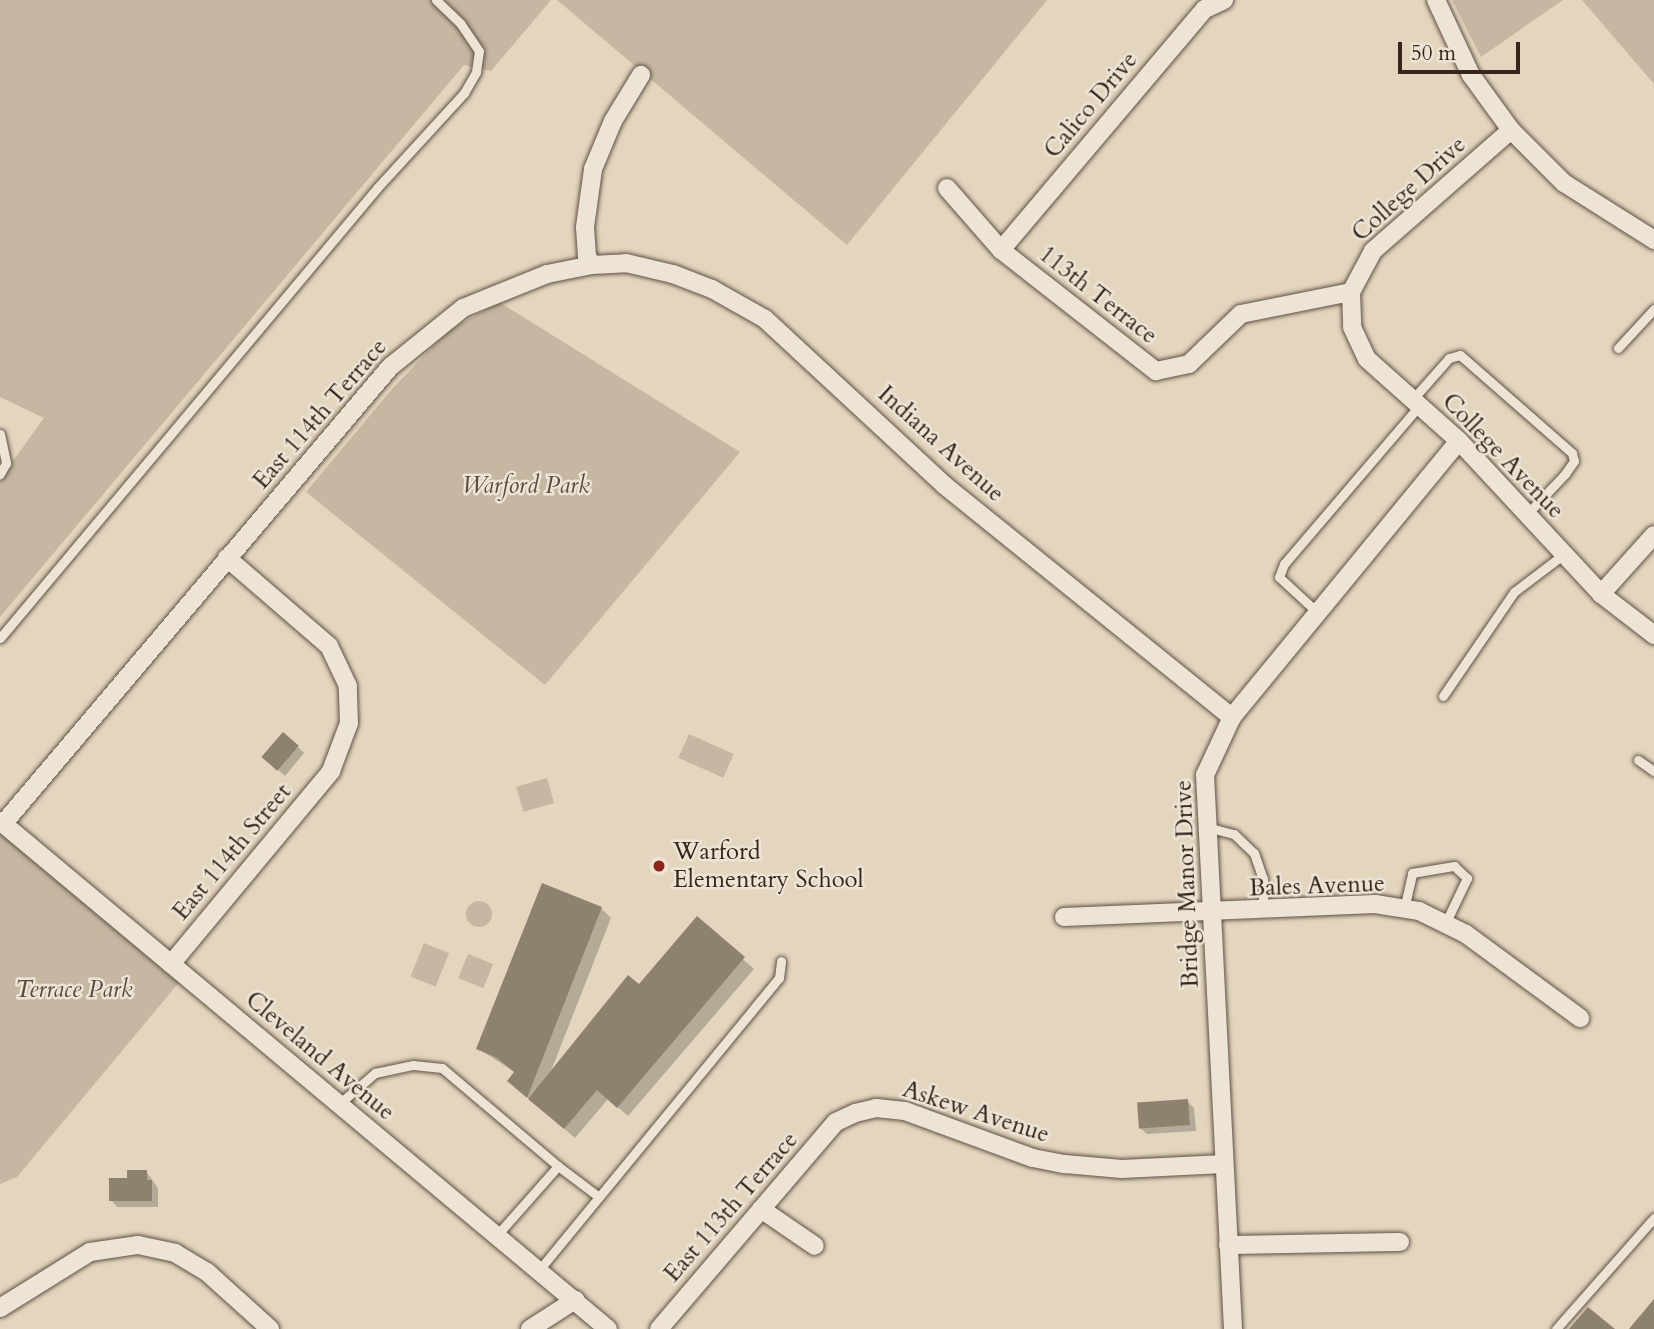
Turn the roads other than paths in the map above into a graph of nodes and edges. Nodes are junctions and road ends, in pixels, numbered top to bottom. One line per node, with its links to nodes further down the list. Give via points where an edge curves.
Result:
1 (436, 0): 24 (lane, via 461,24 479,51 476,72 464,93 377,188)
2 (1224, 0): 8 (street, Calico Drive, via 1205,9)
3 (1436, 0): 5 (street, via 1471,75)
4 (641, 75): 9 (street, via 613,121 593,169 585,227)
5 (1511, 130): 7 (street, via 1564,183); 10 (street, College Drive, via 1373,251)
6 (947, 188): 8 (street, 113th Terrace)
7 (1654, 240)
8 (1001, 250): 10 (street, 113th Terrace, via 1156,371 1189,364 1241,314)
9 (592, 265): 20 (street, East 114th Terrace, via 504,288 425,334 390,367); 26 (street, Indiana Avenue, via 626,264 673,274 712,289 765,319 944,485)
10 (1351, 292): 13 (street, College Avenue, via 1352,327 1367,359)
11 (1654, 309): 12 (lane)
12 (1618, 348)
13 (1416, 403): 15 (street, College Avenue); 17 (lane, via 1449,358 1460,355 1573,453 1574,461 1565,474); 22 (lane, via 1284,564 1279,577)
14 (0, 435): 16 (lane, via 6,463)
15 (1459, 441): 17 (street, College Avenue); 22 (street, Bridge Manor Drive)
16 (0, 474)
17 (1527, 514): 19 (street, College Avenue)
18 (1654, 535): 21 (street)
19 (1564, 554): 21 (street, College Avenue); 25 (lane, via 1514,592)
20 (228, 558): 29 (street, East 114th Terrace); 37 (street, East 114th Street, via 329,646 348,686 349,723 331,771)
21 (1601, 594): 23 (street, College Avenue)
22 (1318, 613): 26 (street, Bridge Manor Drive)
23 (1654, 635)
24 (0, 638)
25 (1443, 696)
26 (1232, 717): 30 (street, Bridge Manor Drive, via 1205,775)
27 (1638, 760): 28 (lane)
28 (1654, 771)
29 (1, 823): 37 (street, Cleveland Avenue)
30 (1208, 827): 32 (lane, via 1234,834 1254,853 1263,879); 33 (street, Bridge Manor Drive)
31 (1404, 909): 32 (street, Bales Avenue, via 1375,904); 35 (street, Bales Avenue); 35 (lane, via 1412,873 1454,866 1467,878)
32 (1263, 911): 33 (street, Bales Avenue)
33 (1212, 914): 34 (street, Bales Avenue); 41 (street, Bridge Manor Drive)
34 (1064, 917)
35 (1445, 924): 38 (street, Bales Avenue, via 1466,933)
36 (781, 961): 43 (lane, via 779,978)
37 (171, 964): 39 (street, Cleveland Avenue)
38 (1580, 1018)
39 (339, 1104): 42 (lane, via 375,1073 413,1065 442,1068); 46 (street, Cleveland Avenue)
40 (841, 1119): 41 (street, Askew Avenue, via 876,1108 905,1111 1033,1158 1065,1164 1122,1169); 44 (street, East 113th Terrace)
41 (1224, 1164): 48 (street, Bridge Manor Drive)
42 (558, 1166): 43 (lane); 46 (lane)
43 (599, 1198): 50 (lane)
44 (761, 1209): 49 (street); 56 (street, East 113th Terrace)
45 (1654, 1218): 58 (lane)
46 (497, 1235): 50 (street, Cleveland Avenue)
47 (1400, 1242): 48 (street)
48 (1228, 1245): 57 (street, Bridge Manor Drive)
49 (815, 1246)
50 (539, 1270): 51 (street, Cleveland Avenue)
51 (575, 1300): 53 (street); 55 (street, Cleveland Avenue)
52 (0, 1308): 54 (street, via 90,1252 138,1245 175,1252 207,1272)
53 (535, 1326)
54 (270, 1329)
55 (608, 1329)
56 (659, 1329)
57 (1233, 1329)
58 (1556, 1329)

